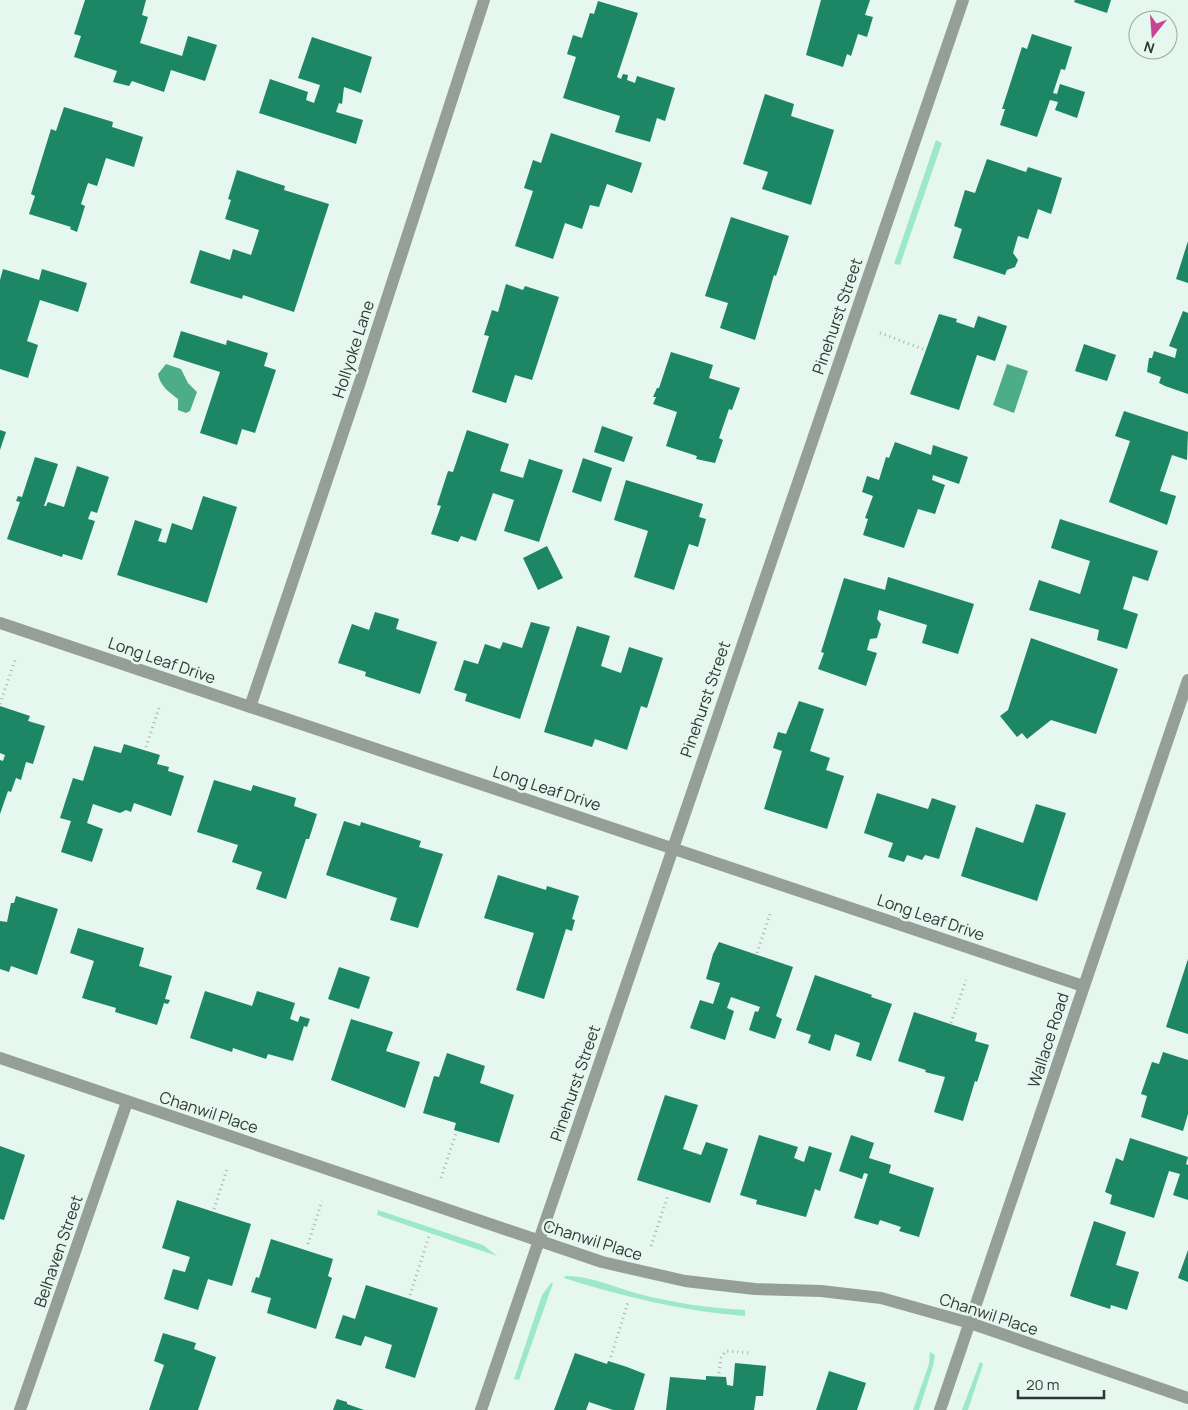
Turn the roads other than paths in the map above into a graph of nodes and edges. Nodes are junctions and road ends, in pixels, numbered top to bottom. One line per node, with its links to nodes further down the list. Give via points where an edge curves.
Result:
1 (484, 0): 5 (street, Hollyoke Lane)
2 (963, 0): 6 (street, Pinehurst Street)
3 (0, 623): 5 (street, Long Leaf Drive)
4 (1188, 680): 7 (street, Wallace Road)
5 (250, 707): 6 (street, Long Leaf Drive)
6 (672, 847): 7 (street, Long Leaf Drive); 10 (street, Pinehurst Street)
7 (1083, 986): 11 (street, Wallace Road)
8 (0, 1058): 9 (street, Chanwil Place)
9 (127, 1102): 10 (street, Chanwil Place); 13 (street, Belhaven Street)
10 (539, 1241): 11 (street, Chanwil Place, via 642,1273 684,1281 881,1298); 14 (street, Pinehurst Street)
11 (970, 1323): 12 (street, Chanwil Place); 15 (street, Wallace Road)
12 (1188, 1398)
13 (20, 1410)
14 (481, 1410)
15 (940, 1410)

